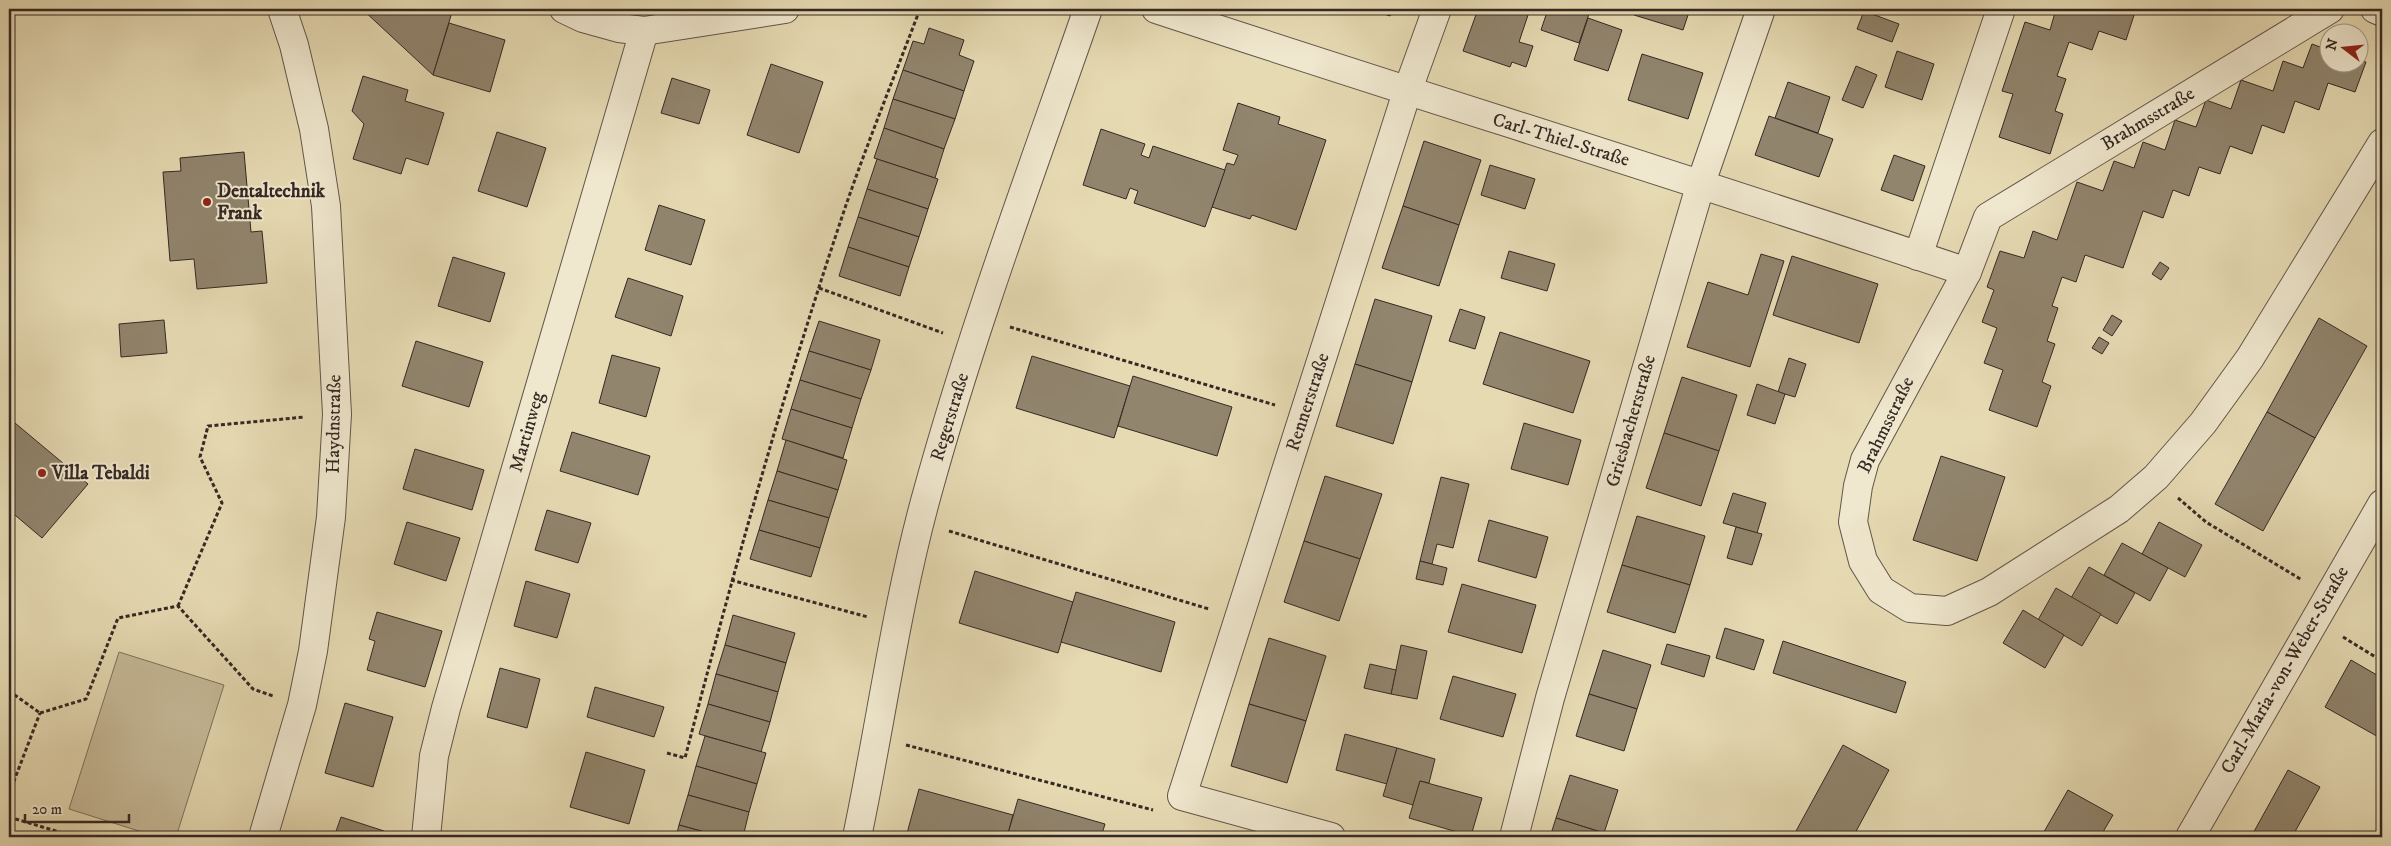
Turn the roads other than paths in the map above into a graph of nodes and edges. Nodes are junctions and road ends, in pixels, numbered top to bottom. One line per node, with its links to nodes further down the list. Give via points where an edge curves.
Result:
1 (282, 9): 19 (street, Haydnstraße, via 314,129 326,206 337,414 331,517 313,652 302,705)
2 (564, 9): 12 (street, via 619,28)
3 (785, 9): 12 (street)
4 (1088, 9): 21 (street, Regerstraße, via 976,331 920,522 896,624 878,738)
5 (1156, 9): 13 (street, Carl-Thiel-Straße)
6 (1437, 9): 13 (street, Rennerstraße)
7 (1761, 9): 15 (street, Griesbacherstraße)
8 (2001, 9): 16 (street)
9 (2330, 9): 17 (street, Brahmsstraße, via 1988,217)
10 (2374, 9): 11 (street)
11 (2382, 12)
12 (644, 31): 20 (street, Martinweg, via 446,708 434,756)
13 (1407, 92): 15 (street, Carl-Thiel-Straße); 22 (street, Rennerstraße, via 1182,796)
14 (2382, 143): 17 (street, Brahmsstraße, via 2250,358 2203,424 2156,477 2119,509 1989,592 1947,611 1910,608 1881,590 1863,562 1853,522 1858,486 1865,460)
15 (1701, 183): 16 (street, Carl-Thiel-Straße); 23 (street, Griesbacherstraße, via 1550,698)
16 (1918, 256): 17 (street, Carl-Thiel-Straße)
17 (1967, 272)
18 (2382, 504): 24 (street, Carl-Maria-von-Weber-Straße)
19 (263, 837)
20 (426, 837)
21 (857, 837)
22 (1331, 837)
23 (1514, 837)
24 (2190, 837)

